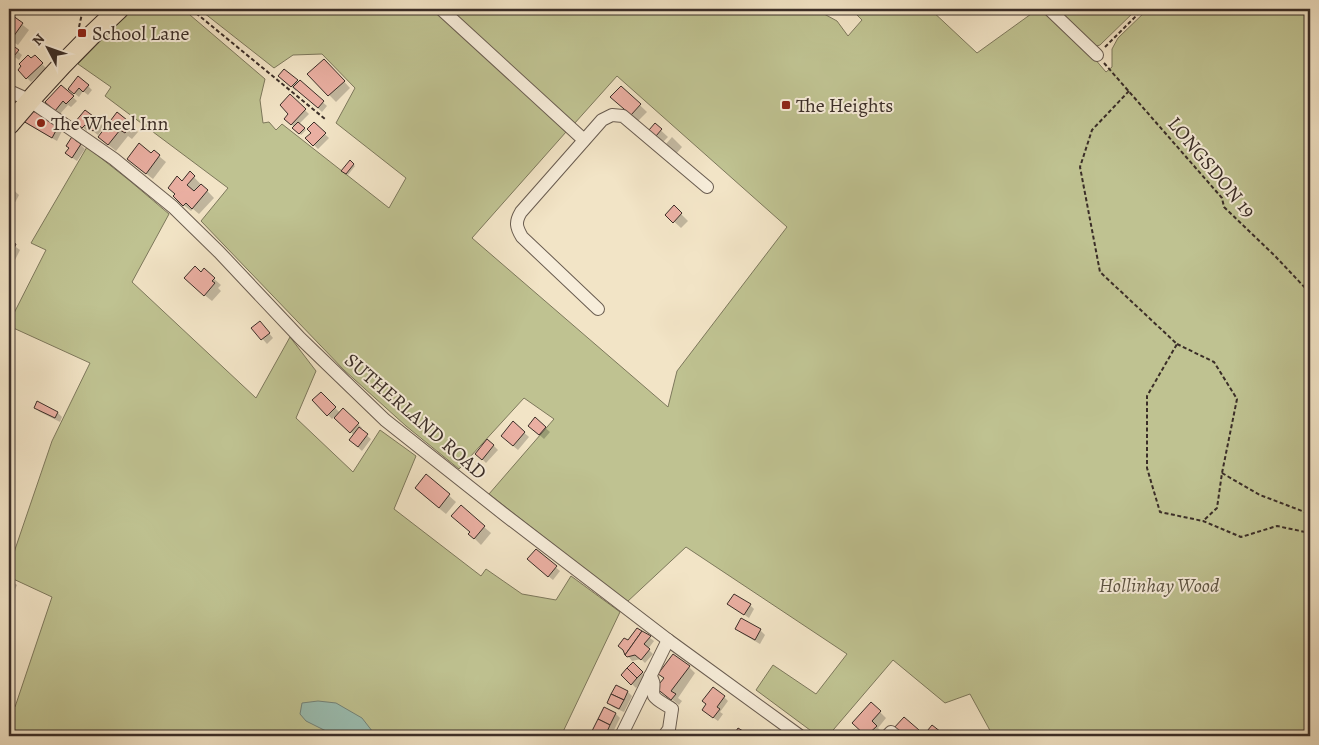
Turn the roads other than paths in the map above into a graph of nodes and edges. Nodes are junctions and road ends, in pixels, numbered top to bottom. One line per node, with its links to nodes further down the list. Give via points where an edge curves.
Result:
1 (119, 9): 6 (highway)
2 (441, 9): 8 (street)
3 (1049, 9): 4 (street)
4 (1097, 55)
5 (9, 91): 6 (street)
6 (29, 100): 7 (highway); 11 (street, SUTHERLAND ROAD, via 114,159 173,207 385,420)
7 (9, 125)
8 (584, 140): 9 (street, via 602,120 612,115 622,116); 10 (street, via 516,220 522,237)
9 (707, 187)
10 (598, 309)
11 (668, 640): 12 (street); 15 (street, SUTHERLAND ROAD)
12 (650, 676): 13 (street); 14 (street, via 654,682 653,694 672,709)
13 (620, 736)
14 (664, 736)
15 (800, 736)
16 (887, 736): 17 (street, via 891,732)
17 (896, 736)

